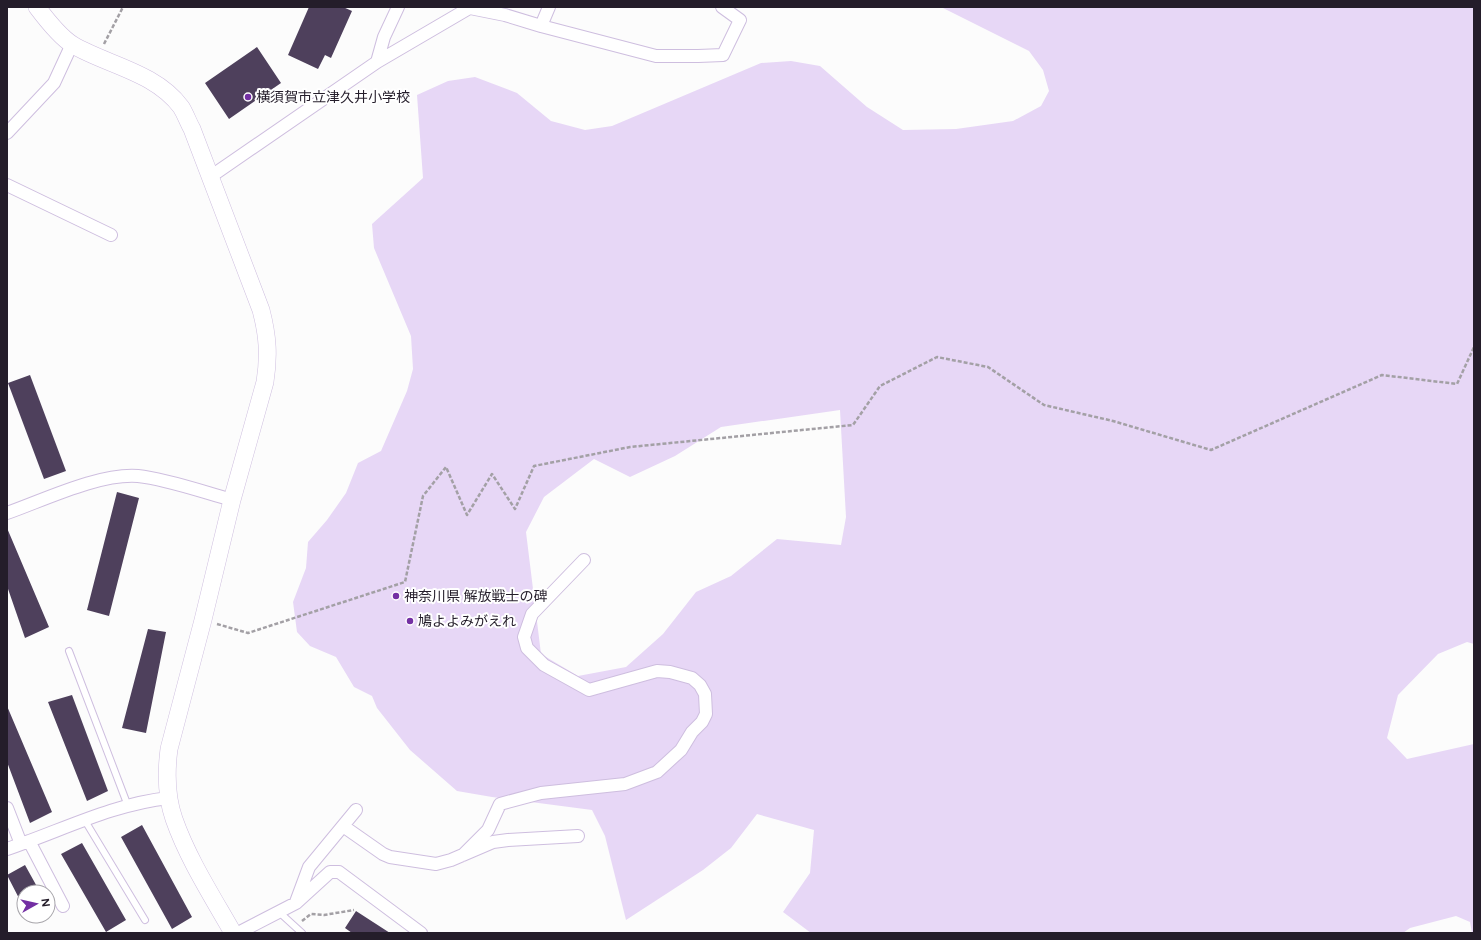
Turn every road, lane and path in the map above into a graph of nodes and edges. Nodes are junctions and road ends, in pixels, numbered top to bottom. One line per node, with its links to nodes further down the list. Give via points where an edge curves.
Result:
1 (37, 7): 8 (street)
2 (123, 7): 9 (path)
3 (398, 7): 10 (street)
4 (549, 7): 7 (street)
5 (722, 7): 7 (street, via 740,20 723,55 656,56)
6 (471, 8): 7 (street, via 505,14); 10 (street)
7 (541, 26)
8 (72, 44): 9 (street); 11 (street, via 54,83)
9 (97, 56): 12 (street, via 148,79 181,107)
10 (376, 62): 12 (street)
11 (7, 133)
12 (210, 177): 16 (street, via 261,310 268,347 265,382)
13 (7, 185): 14 (street)
14 (111, 234)
15 (1474, 347): 19 (path, via 1457,384 1382,375 1211,450 1044,404 988,367 937,357 880,386 852,425 630,448 534,466 515,509 492,474 467,515 446,467 422,496 405,582 248,633)
16 (232, 500): 17 (street, via 155,479 122,476 84,484); 19 (street)
17 (7, 513)
18 (584, 560): 30 (street, via 532,614 524,637 527,648 544,665 589,690 657,671 692,678 705,694 706,714 681,750 657,772 625,784 541,793 500,804 488,830)
19 (203, 620): 21 (street, via 169,749)
20 (69, 651): 22 (lane)
21 (169, 798): 22 (street, via 146,800); 37 (street, via 187,851)
22 (128, 806): 25 (street)
23 (7, 808): 28 (street)
24 (356, 810): 26 (street)
25 (84, 819): 28 (street); 35 (lane)
26 (343, 826): 30 (street, via 390,857 436,864); 31 (street, via 309,867)
27 (578, 836): 30 (street, via 493,842)
28 (25, 843): 29 (street); 32 (street)
29 (7, 849)
30 (463, 855)
31 (296, 903): 34 (street); 40 (street, via 330,872 339,872)
32 (63, 906)
33 (354, 910): 36 (path, via 324,915 311,914)
34 (279, 912): 38 (street); 39 (lane)
35 (146, 920)
36 (300, 923)
37 (233, 933)
38 (238, 933)
39 (302, 933)
40 (421, 933)

